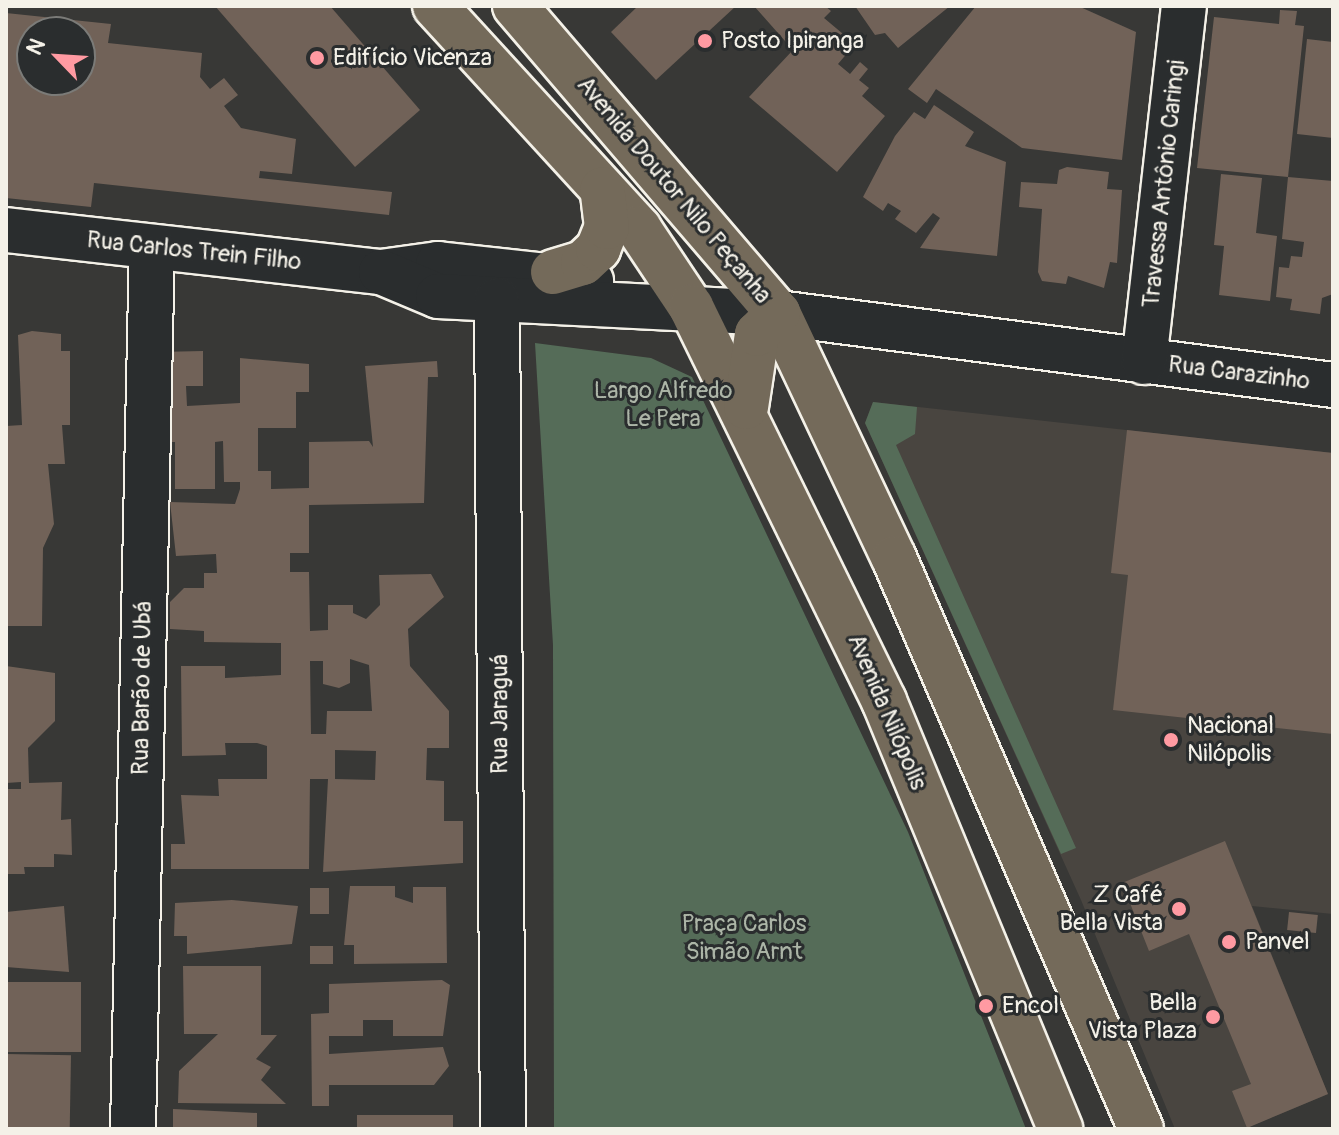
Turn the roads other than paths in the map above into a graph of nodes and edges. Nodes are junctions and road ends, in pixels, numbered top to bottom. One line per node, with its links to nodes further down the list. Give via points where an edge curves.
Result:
1 (435, 6): 4 (main road)
2 (515, 6): 11 (main road, Avenida Doutor Nilo Peçanha)
3 (1184, 6): 12 (street, Travessa Antônio Caringi)
4 (602, 189): 8 (main road, via 607,227 598,249 583,263); 10 (main road)
5 (6, 230): 6 (street, Rua Carlos Trein Filho)
6 (152, 247): 7 (street, Rua Carlos Trein Filho); 15 (street, Rua Barão de Ubá)
7 (381, 272): 8 (street, Rua Carlos Trein Filho, via 438,264); 9 (street, Rua Carlos Trein Filho, via 438,296)
8 (553, 272): 10 (street, Rua Carlos Trein Filho)
9 (497, 300): 10 (street, Rua Carlos Trein Filho); 16 (street, Rua Jaraguá)
10 (691, 307): 11 (street, Rua Carlos Trein Filho); 14 (main road, Avenida Nilópolis)
11 (778, 313): 12 (street, Avenida Doutor Nilo Peçanha); 14 (main road, via 757,334); 18 (main road, via 894,558)
12 (1144, 362): 13 (street, Rua Carazinho)
13 (1333, 385)
14 (746, 407): 17 (main road, Avenida Nilópolis, via 884,701)
15 (133, 1129)
16 (503, 1129)
17 (1060, 1129)
18 (1141, 1129)

